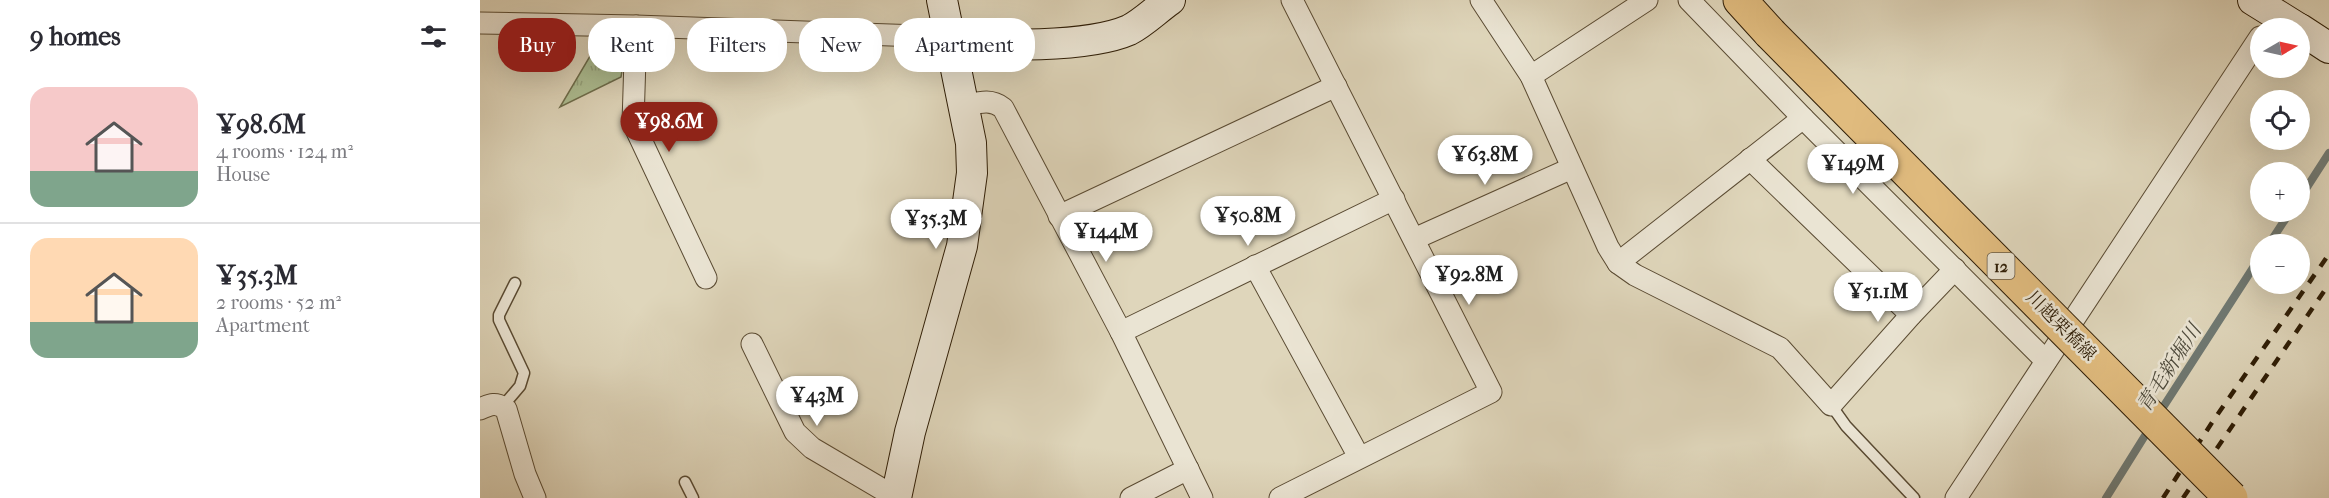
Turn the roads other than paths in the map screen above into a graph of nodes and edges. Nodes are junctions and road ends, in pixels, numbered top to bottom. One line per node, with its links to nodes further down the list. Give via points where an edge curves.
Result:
1 (942, 0): 8 (street)
2 (1170, 0): 14 (street, via 1129,30 1088,40)
3 (1292, 0): 20 (street)
4 (1481, 0): 19 (street)
5 (1647, 0): 19 (street)
6 (1689, 0): 22 (street)
7 (1740, 0): 51 (main road, 川越栗橋線 / 12, bridge)
8 (945, 18)
9 (480, 23): 10 (street)
10 (588, 25)
11 (675, 27): 12 (street)
12 (894, 35)
13 (2310, 38): 15 (street)
14 (1035, 42)
15 (2329, 48)
16 (2250, 59): 36 (street)
17 (635, 72): 31 (street, via 633,123)
18 (956, 72): 21 (street)
19 (1531, 76): 24 (street)
20 (1336, 86): 25 (street); 26 (street)
21 (963, 106): 26 (street, via 984,101 1003,108); 45 (street, via 971,143 972,173 962,246 910,432)
22 (1803, 118): 23 (street); 30 (street)
23 (1750, 159): 28 (street); 33 (street)
24 (1572, 168): 27 (street); 28 (street)
25 (1394, 199): 27 (street); 29 (street)
26 (1059, 216): 34 (street)
27 (1414, 239): 40 (street, via 1491,392)
28 (1618, 263): 37 (street, via 1780,348)
29 (1255, 266): 34 (street); 40 (street)
30 (1955, 269): 33 (street); 36 (street)
31 (706, 279)
32 (515, 283): 38 (lane, via 499,320 524,373 520,386)
33 (1911, 315): 37 (street)
34 (1121, 332): 41 (street)
35 (752, 344): 45 (street, via 800,439)
36 (2046, 361): 50 (street)
37 (1831, 405): 49 (lane)
38 (503, 406): 39 (street, via 490,404); 43 (street)
39 (480, 409)
40 (1359, 457): 48 (street)
41 (1188, 469): 46 (street); 47 (street)
42 (686, 482): 44 (lane)
43 (535, 498)
44 (693, 498)
45 (896, 498)
46 (1131, 498)
47 (1202, 498)
48 (1280, 498)
49 (1914, 498)
50 (1956, 498)
51 (2231, 498)

